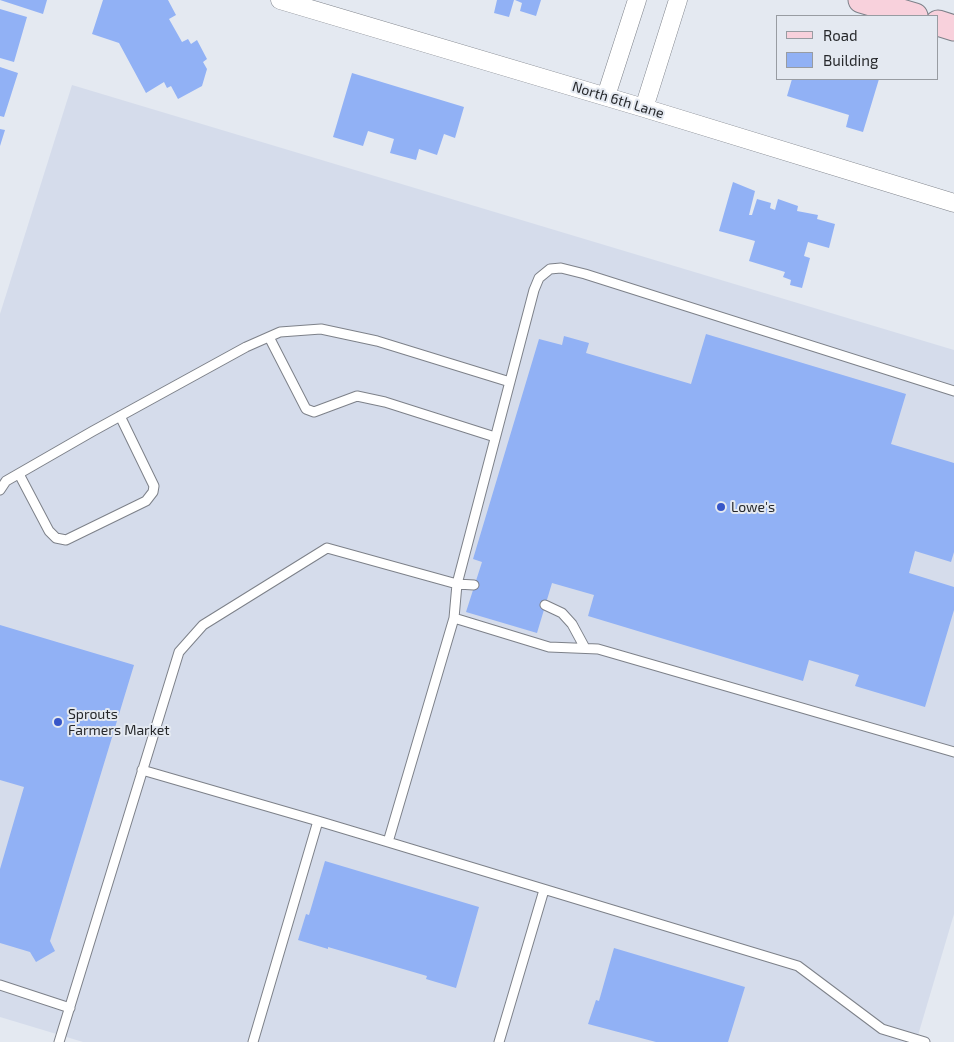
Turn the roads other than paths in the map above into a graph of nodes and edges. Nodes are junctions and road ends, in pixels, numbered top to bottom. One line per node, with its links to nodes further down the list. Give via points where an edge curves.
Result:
1 (280, 0): 8 (street, North 6th Lane)
2 (637, 0): 8 (street)
3 (678, 0): 9 (street)
4 (860, 0): 5 (street)
5 (911, 15)
6 (939, 23): 7 (street)
7 (954, 28)
8 (606, 96): 9 (street, North 6th Lane)
9 (644, 108): 10 (street, North 6th Lane)
10 (954, 203)
11 (269, 337): 12 (lane, via 280,332 321,329 377,342); 14 (lane); 15 (lane, via 306,409 314,412 357,396)
12 (510, 382): 13 (lane, via 539,278 550,269 561,268); 15 (lane)
13 (954, 391)
14 (120, 416): 16 (lane); 16 (lane, via 154,486 146,501 66,540 56,538 49,531)
15 (495, 437): 18 (lane)
16 (19, 474): 17 (lane, via 6,481)
17 (0, 490)
18 (456, 584): 19 (lane); 21 (lane); 24 (lane, via 327,548 203,625 179,652)
19 (474, 585)
20 (545, 605): 22 (lane, via 562,613)
21 (454, 618): 22 (lane, via 549,647); 26 (lane)
22 (585, 648): 23 (lane, via 598,649)
23 (954, 752)
24 (142, 770): 25 (lane); 29 (lane)
25 (318, 822): 26 (lane); 31 (lane)
26 (388, 842): 27 (lane)
27 (544, 890): 32 (lane); 33 (lane, via 798,966 882,1029)
28 (0, 985): 29 (lane)
29 (70, 1008): 30 (lane)
30 (59, 1042)
31 (252, 1042)
32 (500, 1042)
33 (925, 1042)

